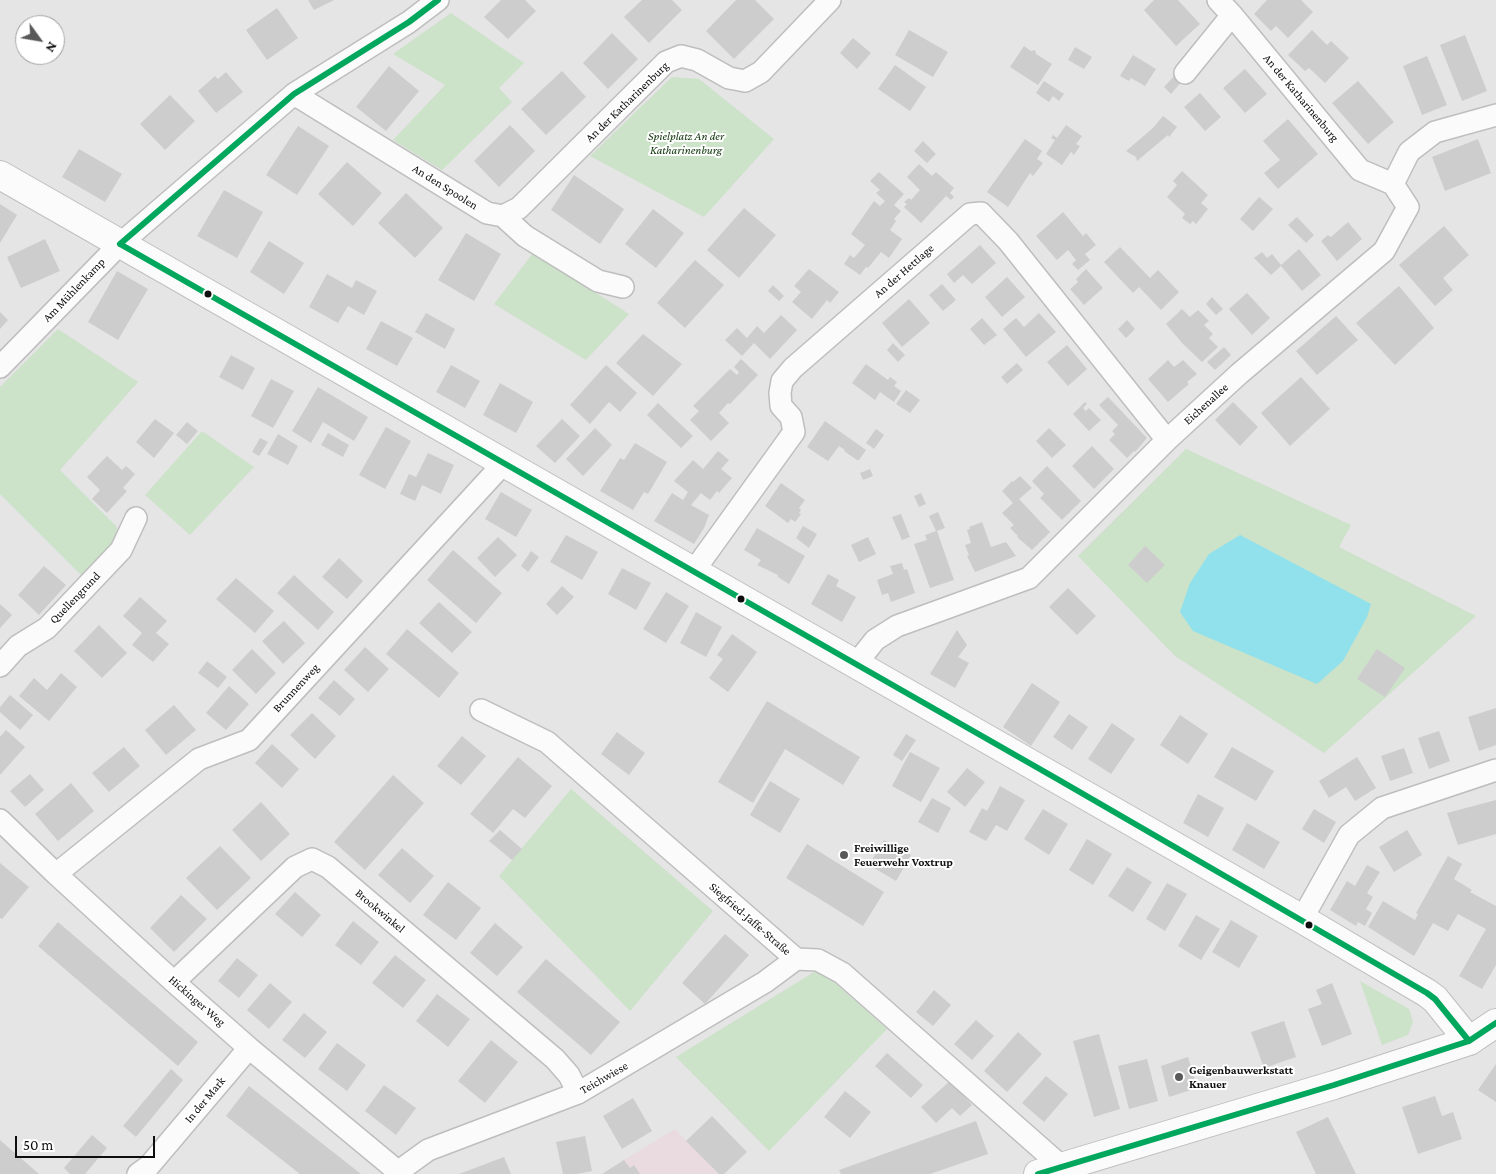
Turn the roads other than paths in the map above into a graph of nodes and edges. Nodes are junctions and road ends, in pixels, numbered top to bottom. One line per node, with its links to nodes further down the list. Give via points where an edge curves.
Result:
1 (438, 0): 5 (street, Am Mühlenkamp, via 409,22)
2 (830, 0): 9 (street, An der Katharinenburg, via 761,72 745,81 728,78 697,60 682,56 666,62 519,208)
3 (1225, 8): 4 (street); 8 (street, An der Katharinenburg, via 1360,170)
4 (1185, 73)
5 (294, 94): 9 (street, An den Spoolen, via 487,213); 10 (street, Am Mühlenkamp)
6 (1496, 115): 8 (street, via 1435,132 1409,152)
7 (0, 175): 10 (street)
8 (1393, 184): 13 (street, Eichenallee, via 1408,207 1384,251)
9 (503, 216): 11 (street, An den Spoolen, via 525,236 598,281)
10 (120, 244): 12 (street, Am Mühlenkamp); 14 (street)
11 (623, 288)
12 (0, 367)
13 (1167, 440): 16 (street, An der Hettlage, via 1008,241 981,213 970,214 782,381 781,406 791,417 794,432); 17 (street, Eichenallee, via 1029,578 897,626 875,640)
14 (504, 462): 16 (street); 22 (street, Brunnenweg, via 249,740 199,759)
15 (136, 518): 18 (street, Quellengrund, via 121,550 47,628 18,646)
16 (693, 572): 17 (street)
17 (856, 664): 23 (street)
18 (0, 666)
19 (481, 710): 24 (street, Siegfried-Jaffe-Straße, via 547,742)
20 (1496, 770): 23 (street, via 1382,808 1349,835)
21 (0, 820): 22 (street, Hickinger Weg)
22 (56, 874): 25 (street, Hickinger Weg)
23 (1302, 919): 27 (street, via 1435,998)
24 (796, 959): 30 (street, Teichwiese, via 765,982); 31 (street, Siegfried-Jaffe-Straße, via 818,960 842,973)
25 (174, 982): 29 (street, Hickinger Weg); 30 (street, Brookwinkel, via 295,867 312,860 328,867 555,1058)
26 (1496, 1023): 27 (street)
27 (1469, 1041): 28 (street); 31 (street)
28 (1496, 1043)
29 (249, 1048): 32 (street, Hickinger Weg); 33 (street, In der Mark, via 149,1166)
30 (578, 1093): 32 (street, Teichwiese, via 428,1150)
31 (1049, 1170)
32 (400, 1173)
33 (138, 1174)

